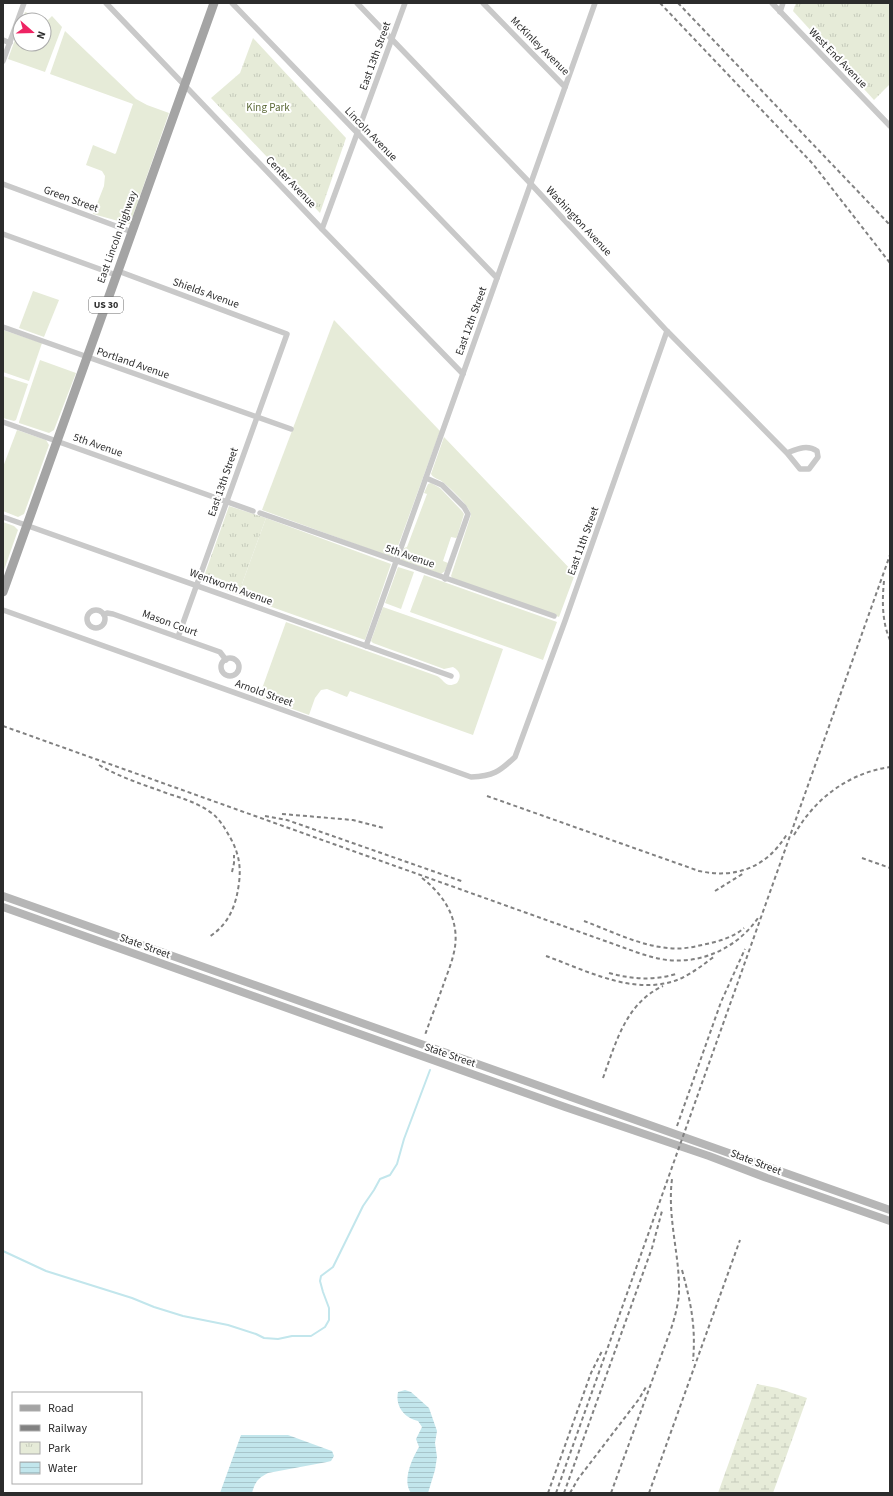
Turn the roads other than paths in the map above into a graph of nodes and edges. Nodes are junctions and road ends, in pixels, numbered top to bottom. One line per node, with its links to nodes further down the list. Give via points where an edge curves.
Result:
1 (24, 3): 14 (street)
2 (106, 3): 16 (street, Center Avenue)
3 (214, 3): 16 (main road, East Lincoln Highway / US 30)
4 (232, 3): 19 (street, Lincoln Avenue)
5 (358, 3): 12 (street, Washington Avenue)
6 (405, 3): 12 (street, East 13th Street)
7 (483, 3): 17 (street, McKinley Avenue)
8 (595, 3): 17 (street, East 12th Street)
9 (772, 3): 11 (street, West End Avenue)
10 (784, 3): 11 (street)
11 (780, 12): 18 (street, West End Avenue)
12 (392, 39): 19 (street, East 13th Street); 21 (street, Washington Avenue)
13 (3, 40): 14 (street)
14 (10, 43): 15 (street)
15 (3, 61)
16 (184, 85): 22 (street, Center Avenue); 23 (main road, East Lincoln Highway / US 30)
17 (565, 87): 21 (street, East 12th Street)
18 (890, 126)
19 (357, 133): 22 (street, East 13th Street); 26 (street, Lincoln Avenue)
20 (3, 184): 23 (street, Green Street)
21 (531, 184): 26 (street, East 12th Street); 28 (street, Washington Avenue)
22 (322, 229): 31 (street, Center Avenue)
23 (132, 232): 25 (main road, East Lincoln Highway / US 30)
24 (3, 234): 25 (street, Shields Avenue)
25 (117, 273): 29 (street, Shields Avenue); 30 (main road, East Lincoln Highway / US 30)
26 (497, 278): 31 (street, East 12th Street)
27 (3, 327): 30 (street, Portland Avenue)
28 (667, 331): 36 (street, Washington Avenue); 54 (street, East 11th Street)
29 (287, 334): 32 (street, East 13th Street)
30 (87, 357): 32 (street, Portland Avenue); 35 (main road, East Lincoln Highway / US 30)
31 (463, 374): 37 (street, East 12th Street)
32 (257, 417): 34 (street, Portland Avenue); 38 (street, East 13th Street)
33 (3, 422): 35 (street, 5th Avenue)
34 (291, 429)
35 (57, 441): 38 (street, 5th Avenue); 42 (main road, East Lincoln Highway / US 30)
36 (787, 453): 36 (street, Washington Avenue, via 800,469 808,469 818,457 817,451 813,448 804,447)
37 (426, 478): 43 (street, East 12th Street); 44 (street, via 442,485 468,514)
38 (227, 501): 39 (street, 5th Avenue); 45 (street, East 13th Street)
39 (253, 510)
40 (260, 513): 43 (street, 5th Avenue)
41 (3, 517): 42 (street, Wentworth Avenue)
42 (27, 525): 45 (street, Wentworth Avenue); 46 (main road, East Lincoln Highway / US 30)
43 (396, 562): 44 (street, 5th Avenue); 51 (street, East 12th Street)
44 (445, 579): 49 (street, 5th Avenue)
45 (197, 585): 50 (street, East 13th Street); 51 (street, Wentworth Avenue)
46 (3, 592)
47 (3, 610): 54 (street, Arnold Street, via 471,777 487,776 502,769)
48 (104, 615): 50 (street, Mason Court, via 114,614)
49 (554, 616)
50 (178, 637): 52 (street, Mason Court, via 220,652)
51 (366, 646): 53 (street, Wentworth Avenue)
52 (226, 660)
53 (451, 676)
54 (515, 757)
55 (3, 896): 57 (street, State Street)
56 (3, 907): 58 (street, State Street)
57 (890, 1210)
58 (890, 1222)

